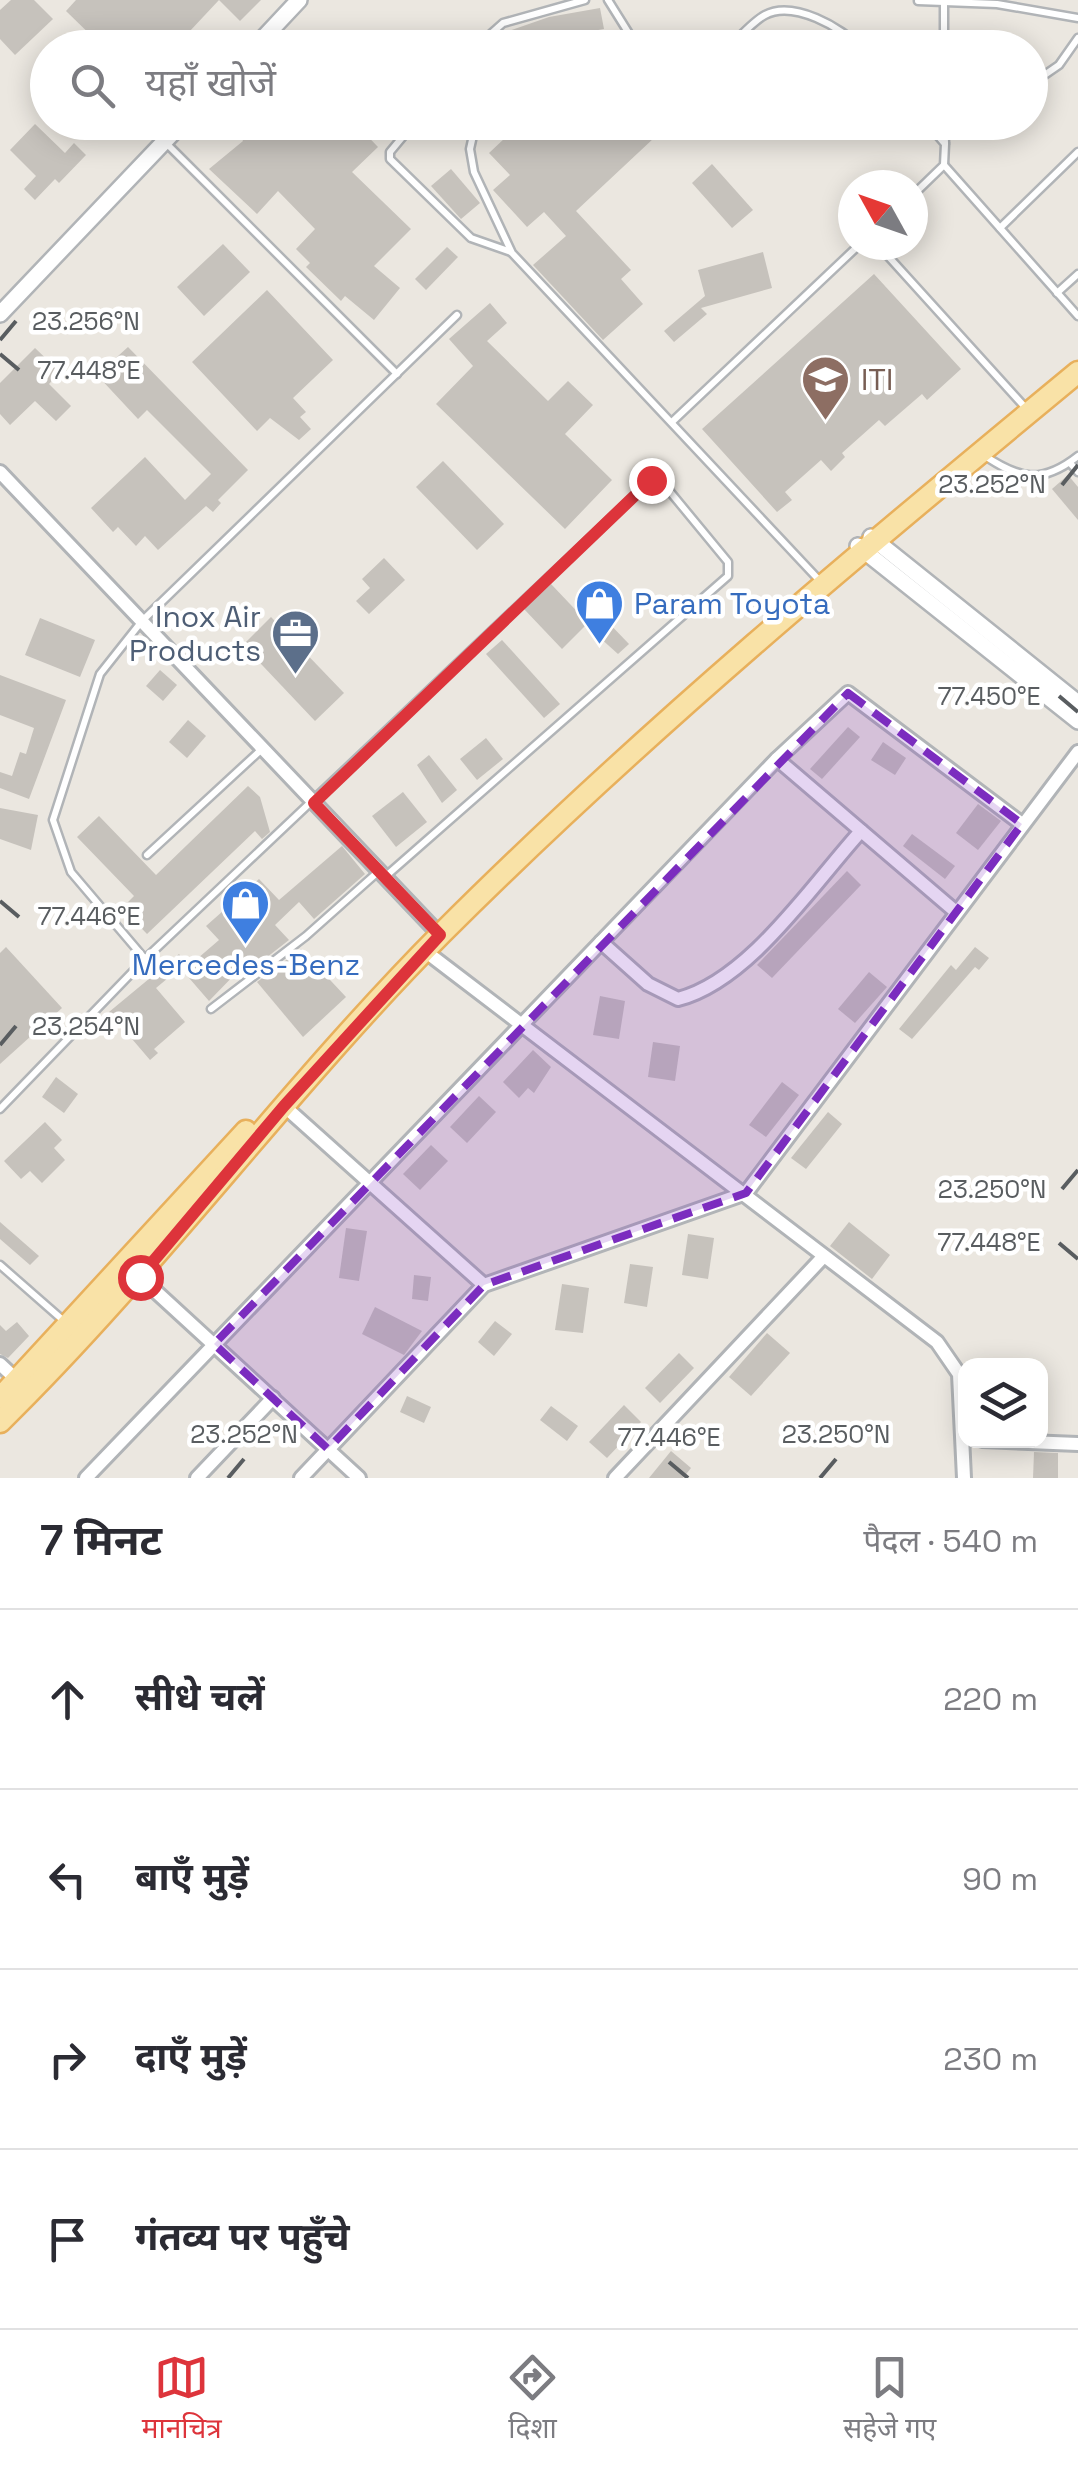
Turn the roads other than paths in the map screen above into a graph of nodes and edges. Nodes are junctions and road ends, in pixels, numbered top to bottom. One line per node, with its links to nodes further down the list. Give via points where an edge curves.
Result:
1 (298, 0): 7 (street)
2 (585, 0): 8 (lane)
3 (608, 0): 9 (lane)
4 (944, 0): 5 (lane); 6 (lane); 12 (lane)
5 (918, 1)
6 (1078, 18)
7 (270, 30)
8 (494, 30)
9 (627, 30)
10 (748, 30): 11 (lane, via 766,14 780,12)
11 (842, 30)
12 (944, 30)
13 (1078, 38): 14 (lane)
14 (1048, 73)
15 (400, 140): 25 (lane, via 390,160 471,238)
16 (472, 140): 25 (lane, via 474,172)
17 (942, 140): 20 (lane)
18 (945, 140): 20 (lane)
19 (165, 142): 30 (street); 35 (lane)
20 (945, 144): 22 (lane)
21 (1078, 152): 24 (lane)
22 (944, 166): 23 (lane); 24 (lane)
23 (928, 181)
24 (1000, 228): 29 (lane)
25 (512, 253): 37 (lane)
26 (843, 260): 37 (lane)
27 (892, 260): 36 (lane)
28 (1078, 274): 29 (lane)
29 (1057, 292): 32 (lane)
30 (0, 314)
31 (458, 316): 35 (lane)
32 (1078, 316)
33 (1078, 361): 36 (main road)
34 (1078, 372): 38 (main road)
35 (397, 374): 45 (lane)
36 (1023, 405): 43 (main road)
37 (672, 421): 44 (lane)
38 (980, 453): 40 (lane, via 1032,479); 43 (main road)
39 (1078, 456): 40 (lane)
40 (1070, 462): 42 (lane)
41 (0, 472): 45 (street)
42 (1078, 472)
43 (865, 542): 44 (main road); 46 (street); 47 (street)
44 (820, 581): 57 (main road)
45 (142, 621): 48 (street); 60 (lane, via 100,674 53,820 71,872)
46 (1078, 703)
47 (1078, 721)
48 (262, 748): 51 (street); 54 (lane)
49 (1078, 752): 52 (street)
50 (778, 759): 52 (street, via 848,693); 53 (street); 58 (street)
51 (314, 803): 55 (street); 55 (lane, via 648,483 662,482 728,562 728,576); 60 (lane)
52 (1022, 824): 56 (street)
53 (861, 830): 56 (street); 58 (street, via 740,966 701,993 678,999 648,984)
54 (148, 856)
55 (382, 874): 57 (street); 61 (lane)
56 (956, 912): 66 (street)
57 (436, 931): 59 (main road); 71 (main road)
58 (601, 942): 62 (street)
59 (425, 951): 62 (street); 63 (main road)
60 (145, 960): 64 (lane)
61 (210, 1008)
62 (522, 1025): 65 (street); 66 (street)
63 (284, 1106): 65 (street); 69 (main road)
64 (0, 1109)
65 (370, 1182): 70 (street); 72 (street)
66 (746, 1194): 67 (street); 70 (street)
67 (824, 1256): 74 (street, via 937,1342); 83 (street)
68 (0, 1266): 71 (lane)
69 (140, 1277): 71 (main road); 72 (street)
70 (484, 1285): 82 (street)
71 (77, 1332): 75 (main road); 78 (main road)
72 (214, 1344): 77 (street); 84 (street)
73 (0, 1364): 75 (street)
74 (958, 1373)
75 (17, 1380): 76 (main road)
76 (0, 1398)
77 (272, 1398): 82 (street); 85 (street)
78 (0, 1422)
79 (1048, 1443): 80 (street)
80 (1078, 1444)
81 (965, 1448): 88 (street)
82 (328, 1449): 86 (street); 87 (street)
83 (618, 1477)
84 (86, 1478)
85 (197, 1478)
86 (301, 1478)
87 (359, 1478)
88 (964, 1478)

